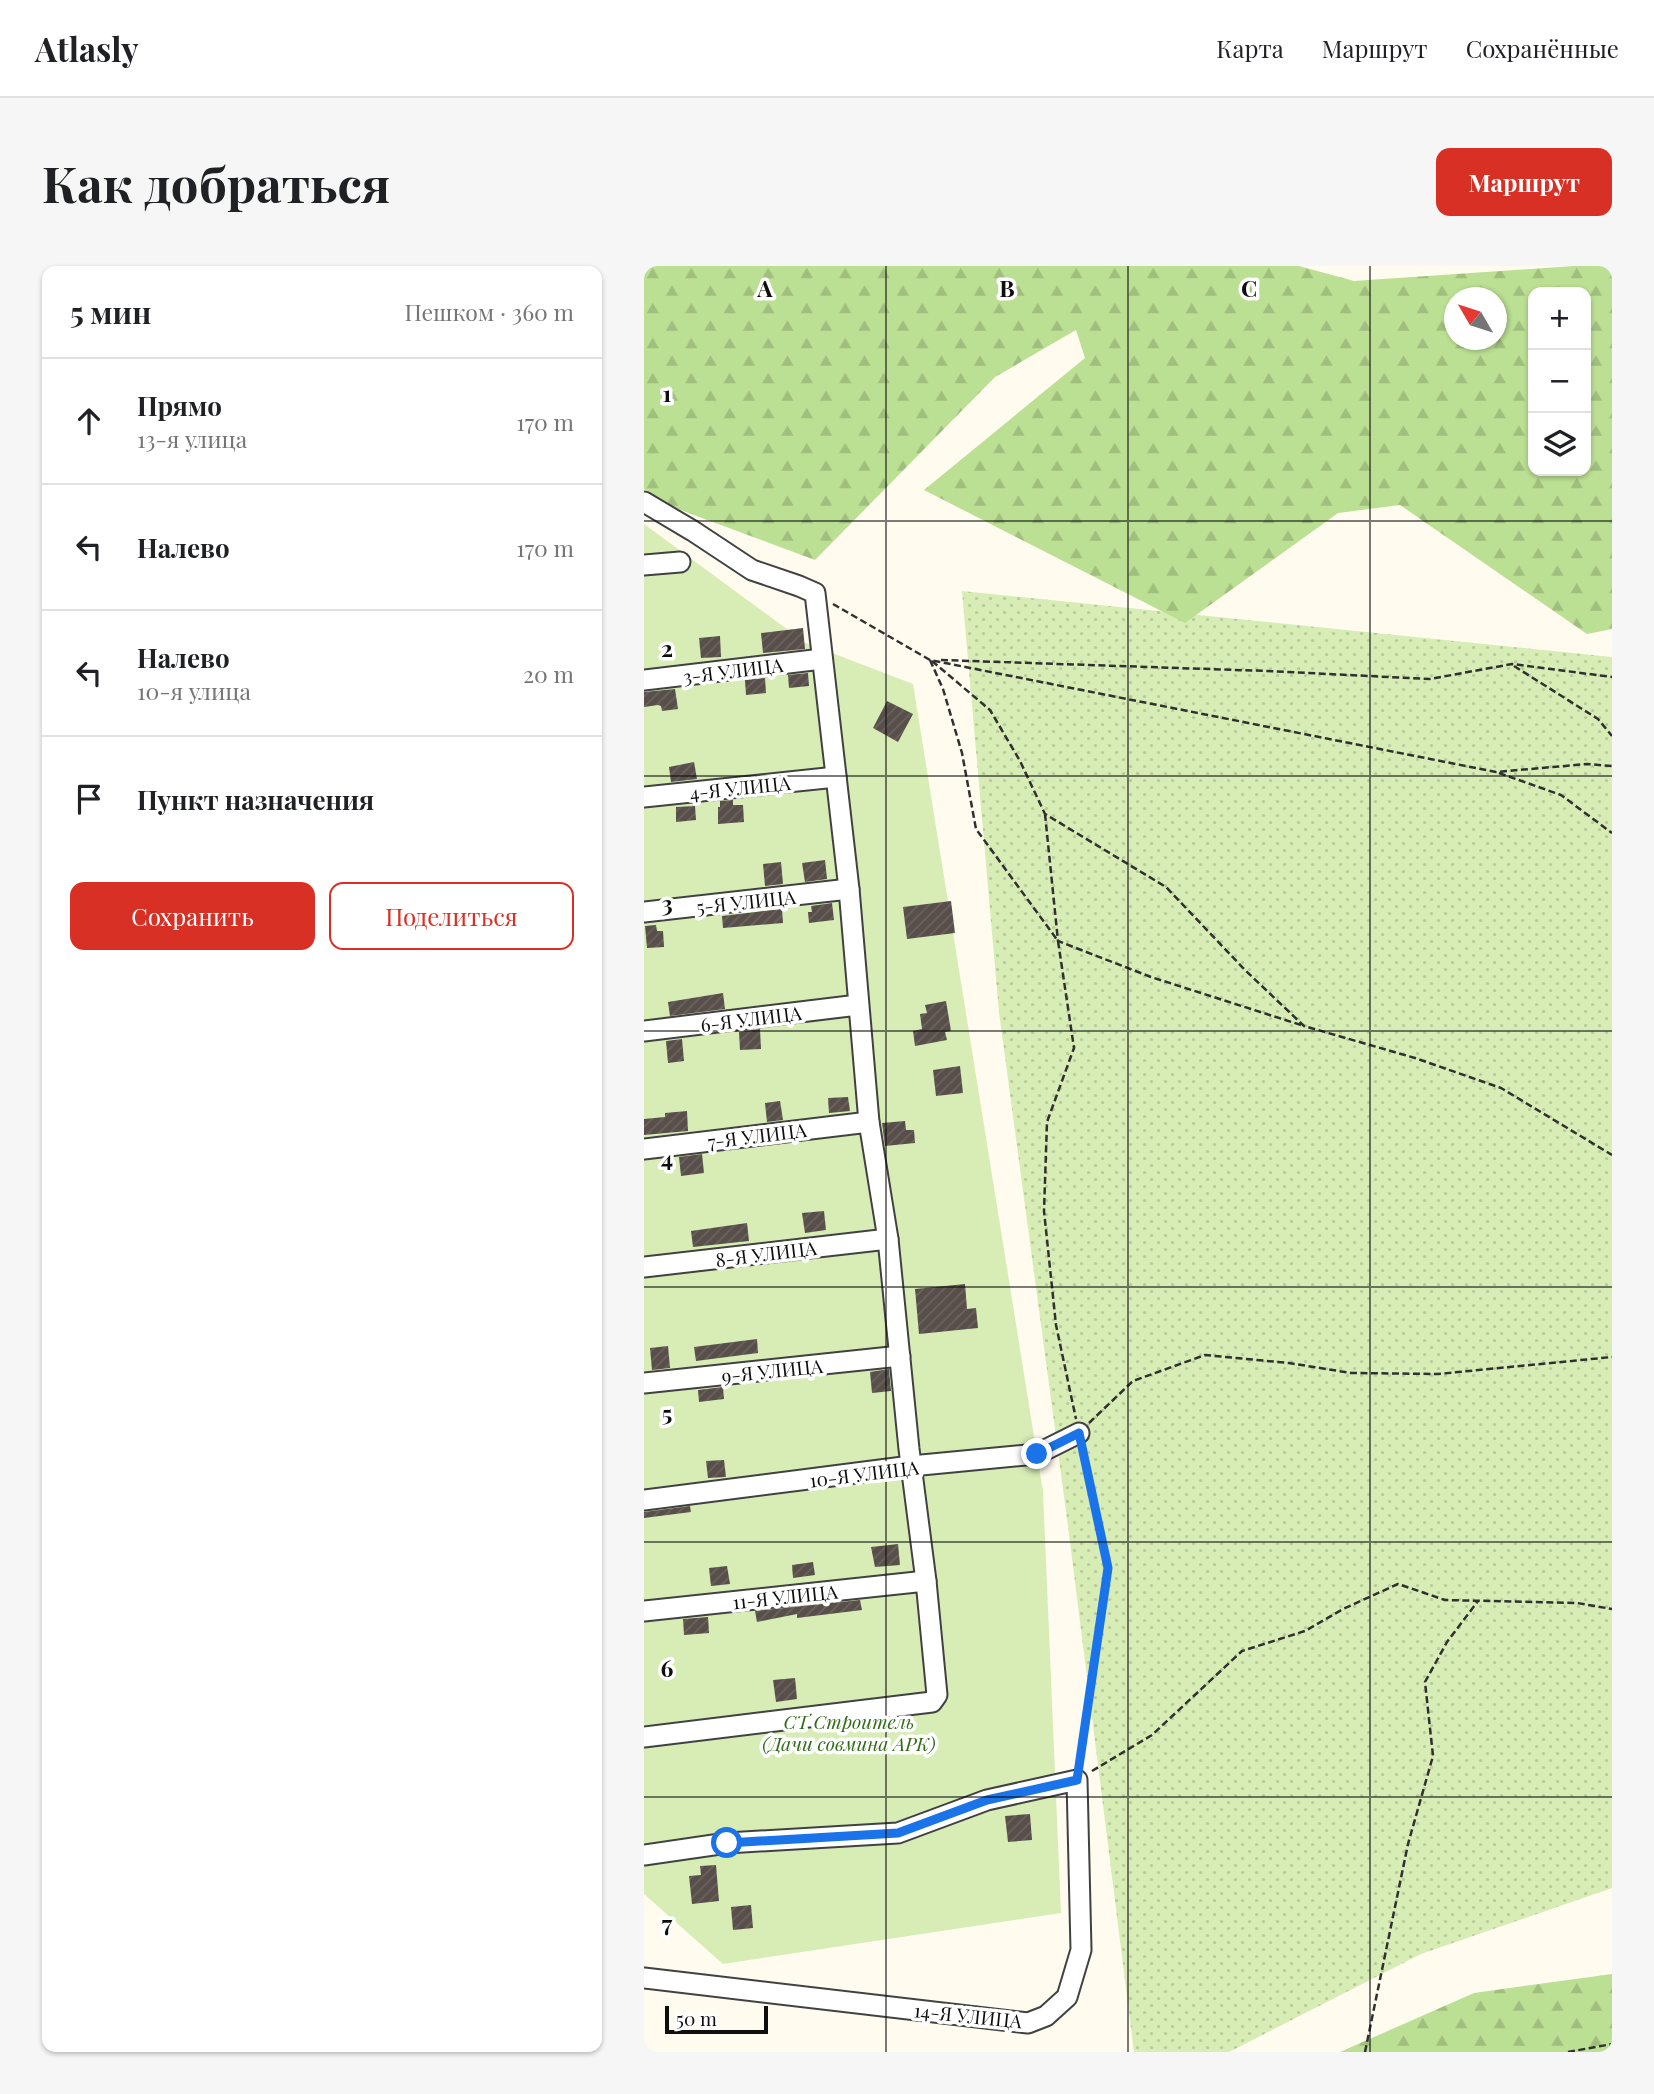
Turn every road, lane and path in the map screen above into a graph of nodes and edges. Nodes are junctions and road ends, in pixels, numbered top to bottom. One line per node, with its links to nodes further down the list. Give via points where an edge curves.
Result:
1 (644, 502): 4 (street, via 752,570)
2 (680, 562): 3 (street)
3 (644, 565)
4 (815, 593): 5 (street); 6 (path)
5 (822, 659): 9 (street, 3-Я УЛИЦА); 13 (street)
6 (930, 660): 7 (path, via 1430,679); 12 (path); 15 (path, via 990,710); 19 (path, via 962,753 976,829)
7 (1511, 664): 8 (path); 10 (path, via 1598,719)
8 (1612, 677)
9 (644, 680)
10 (1612, 736)
11 (1612, 766): 12 (path)
12 (1496, 772): 16 (path, via 1561,795)
13 (836, 777): 14 (street, 4-Я УЛИЦА); 17 (street)
14 (644, 797)
15 (1045, 814): 19 (path); 21 (path, via 1166,887)
16 (1612, 833)
17 (849, 889): 18 (street, 5-Я УЛИЦА); 20 (street)
18 (644, 912)
19 (1058, 941): 21 (path, via 1151,977); 31 (path, via 1074,1048 1047,1122 1044,1211 1056,1325)
20 (858, 1005): 22 (street, 6-Я УЛИЦА); 23 (street)
21 (1304, 1026): 25 (path, via 1501,1087)
22 (644, 1031)
23 (869, 1122): 24 (street, 7-Я УЛИЦА); 26 (street)
24 (644, 1149)
25 (1612, 1155)
26 (888, 1239): 27 (street, 8-Я УЛИЦА); 28 (street)
27 (644, 1267)
28 (900, 1356): 30 (street, 9-Я УЛИЦА); 32 (street)
29 (1612, 1357): 31 (path, via 1438,1374 1376,1374 1205,1355 1133,1381)
30 (644, 1383)
31 (1079, 1433): 32 (street, 10-Я УЛИЦА, via 1037,1454); 39 (path, via 1108,1568)
32 (911, 1466): 33 (street, 10-Я УЛИЦА); 34 (street)
33 (644, 1500)
34 (926, 1581): 37 (street, 11-Я УЛИЦА); 38 (street, via 937,1695 932,1702)
35 (1478, 1601): 36 (path, via 1577,1603); 39 (path, via 1445,1600 1398,1584 1305,1631 1242,1651 1152,1735); 43 (path, via 1425,1682 1433,1756 1408,1844)
36 (1612, 1609)
37 (644, 1611)
38 (644, 1737)
39 (1077, 1780): 40 (street, via 987,1800 898,1833 727,1843); 41 (street, 14-Я УЛИЦА, via 1081,1950 1067,1997 1046,2016 1028,2023)
40 (644, 1855)
41 (644, 1978)
42 (1612, 2044): 44 (path)
43 (1365, 2052)
44 (1568, 2052)

